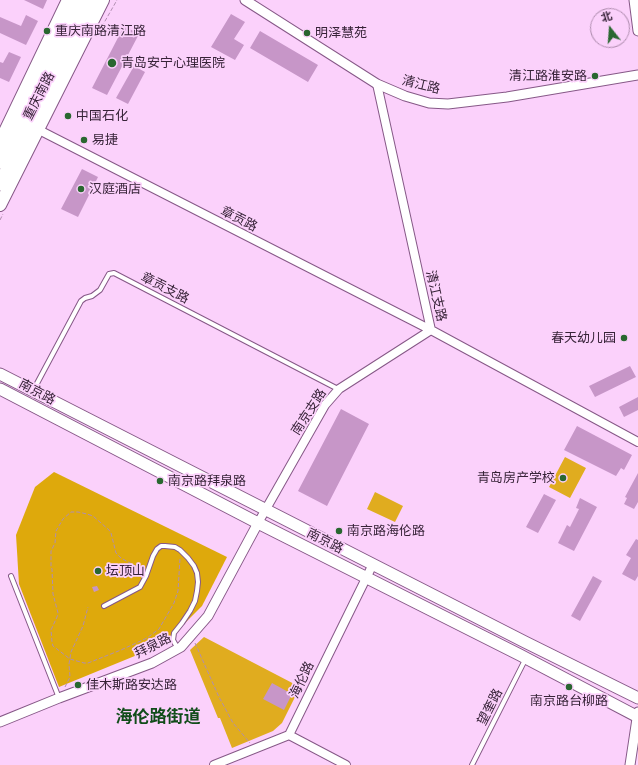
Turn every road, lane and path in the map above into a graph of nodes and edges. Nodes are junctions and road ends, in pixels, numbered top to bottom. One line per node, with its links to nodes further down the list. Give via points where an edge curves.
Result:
1 (68, 0): 11 (main road, 重庆南路)
2 (79, 0): 12 (highway)
3 (91, 0): 13 (highway)
4 (103, 0): 10 (main road, 重庆南路)
5 (244, 0): 9 (street, 清江路)
6 (634, 0): 7 (street)
7 (638, 31)
8 (638, 74): 9 (street, 清江路, via 507,97 448,104 429,103)
9 (377, 84): 15 (street, 清江支路)
10 (38, 129): 14 (main road, 重庆南路); 15 (street, 章贡路)
11 (0, 142)
12 (0, 162)
13 (0, 184)
14 (0, 205)
15 (430, 330): 18 (street, 南京支路); 20 (street, 清江支路)
16 (0, 374): 19 (main road, 南京路)
17 (0, 389): 22 (main road, 南京路)
18 (339, 389): 19 (lane, 章贡支路, via 114,272 109,274 100,290 81,301); 21 (street, 南京支路, via 325,405)
19 (33, 391): 21 (main road, 南京路)
20 (638, 442)
21 (265, 510): 22 (street, 南京支路); 24 (main road, 南京路)
22 (258, 523): 26 (main road, 南京路); 30 (street, 拜泉路, via 208,616)
23 (180, 550): 27 (lane, via 172,546 161,546 153,556); 31 (lane, via 194,566 198,582 190,611 174,633 173,640); 32 (path, via 178,591 159,629 147,638 88,663)
24 (373, 564): 26 (street, 海伦路); 35 (main road, 南京路)
25 (11, 576): 34 (lane)
26 (366, 578): 33 (main road, 南京路); 38 (street, 海伦路)
27 (144, 581): 28 (lane, via 140,587); 32 (path, via 141,570 116,553 111,533 93,516 71,512 63,519 56,531 55,543 51,550 58,613 51,630 53,646)
28 (104, 606)
29 (88, 607): 32 (path)
30 (192, 635): 31 (street, 拜泉路); 39 (path, via 233,723)
31 (178, 649): 34 (street, 拜泉路, via 152,663)
32 (70, 658): 34 (path, via 70,677)
33 (526, 658): 36 (main road, 南京路); 42 (lane, 望奎路)
34 (59, 698): 37 (street, 拜泉路)
35 (638, 698)
36 (638, 715): 43 (street)
37 (0, 722)
38 (288, 735): 39 (street); 41 (street)
39 (255, 748): 40 (street)
40 (214, 765)
41 (346, 765)
42 (472, 765)
43 (630, 765)

